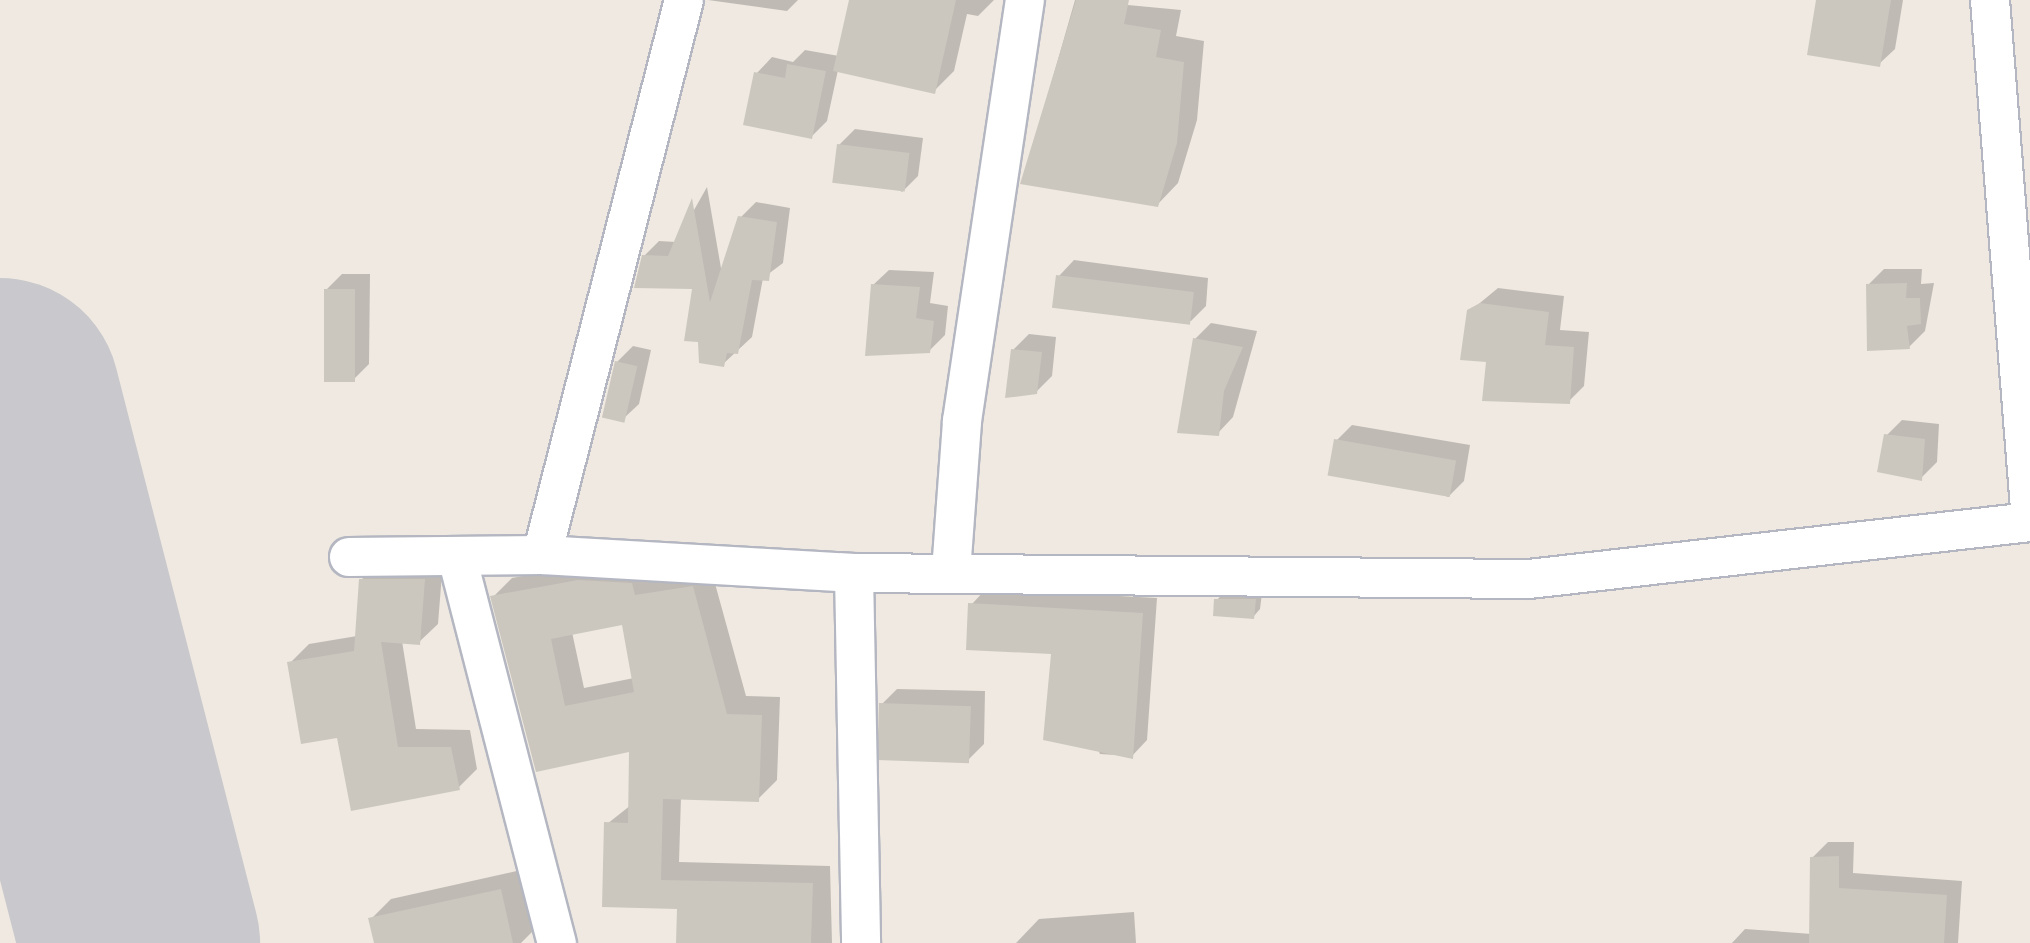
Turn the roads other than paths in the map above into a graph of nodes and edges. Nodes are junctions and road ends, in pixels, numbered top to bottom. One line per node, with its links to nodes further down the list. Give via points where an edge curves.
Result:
1 (684, 0): 6 (street)
2 (1025, 0): 9 (street, via 962,421)
3 (1990, 0): 4 (street)
4 (2030, 508)
5 (2030, 522): 9 (street, via 1529,580)
6 (542, 554): 8 (street); 10 (street)
7 (349, 556): 8 (street)
8 (457, 557): 11 (street)
9 (951, 572): 10 (street)
10 (854, 574): 12 (street)
11 (557, 943)
12 (862, 943)

